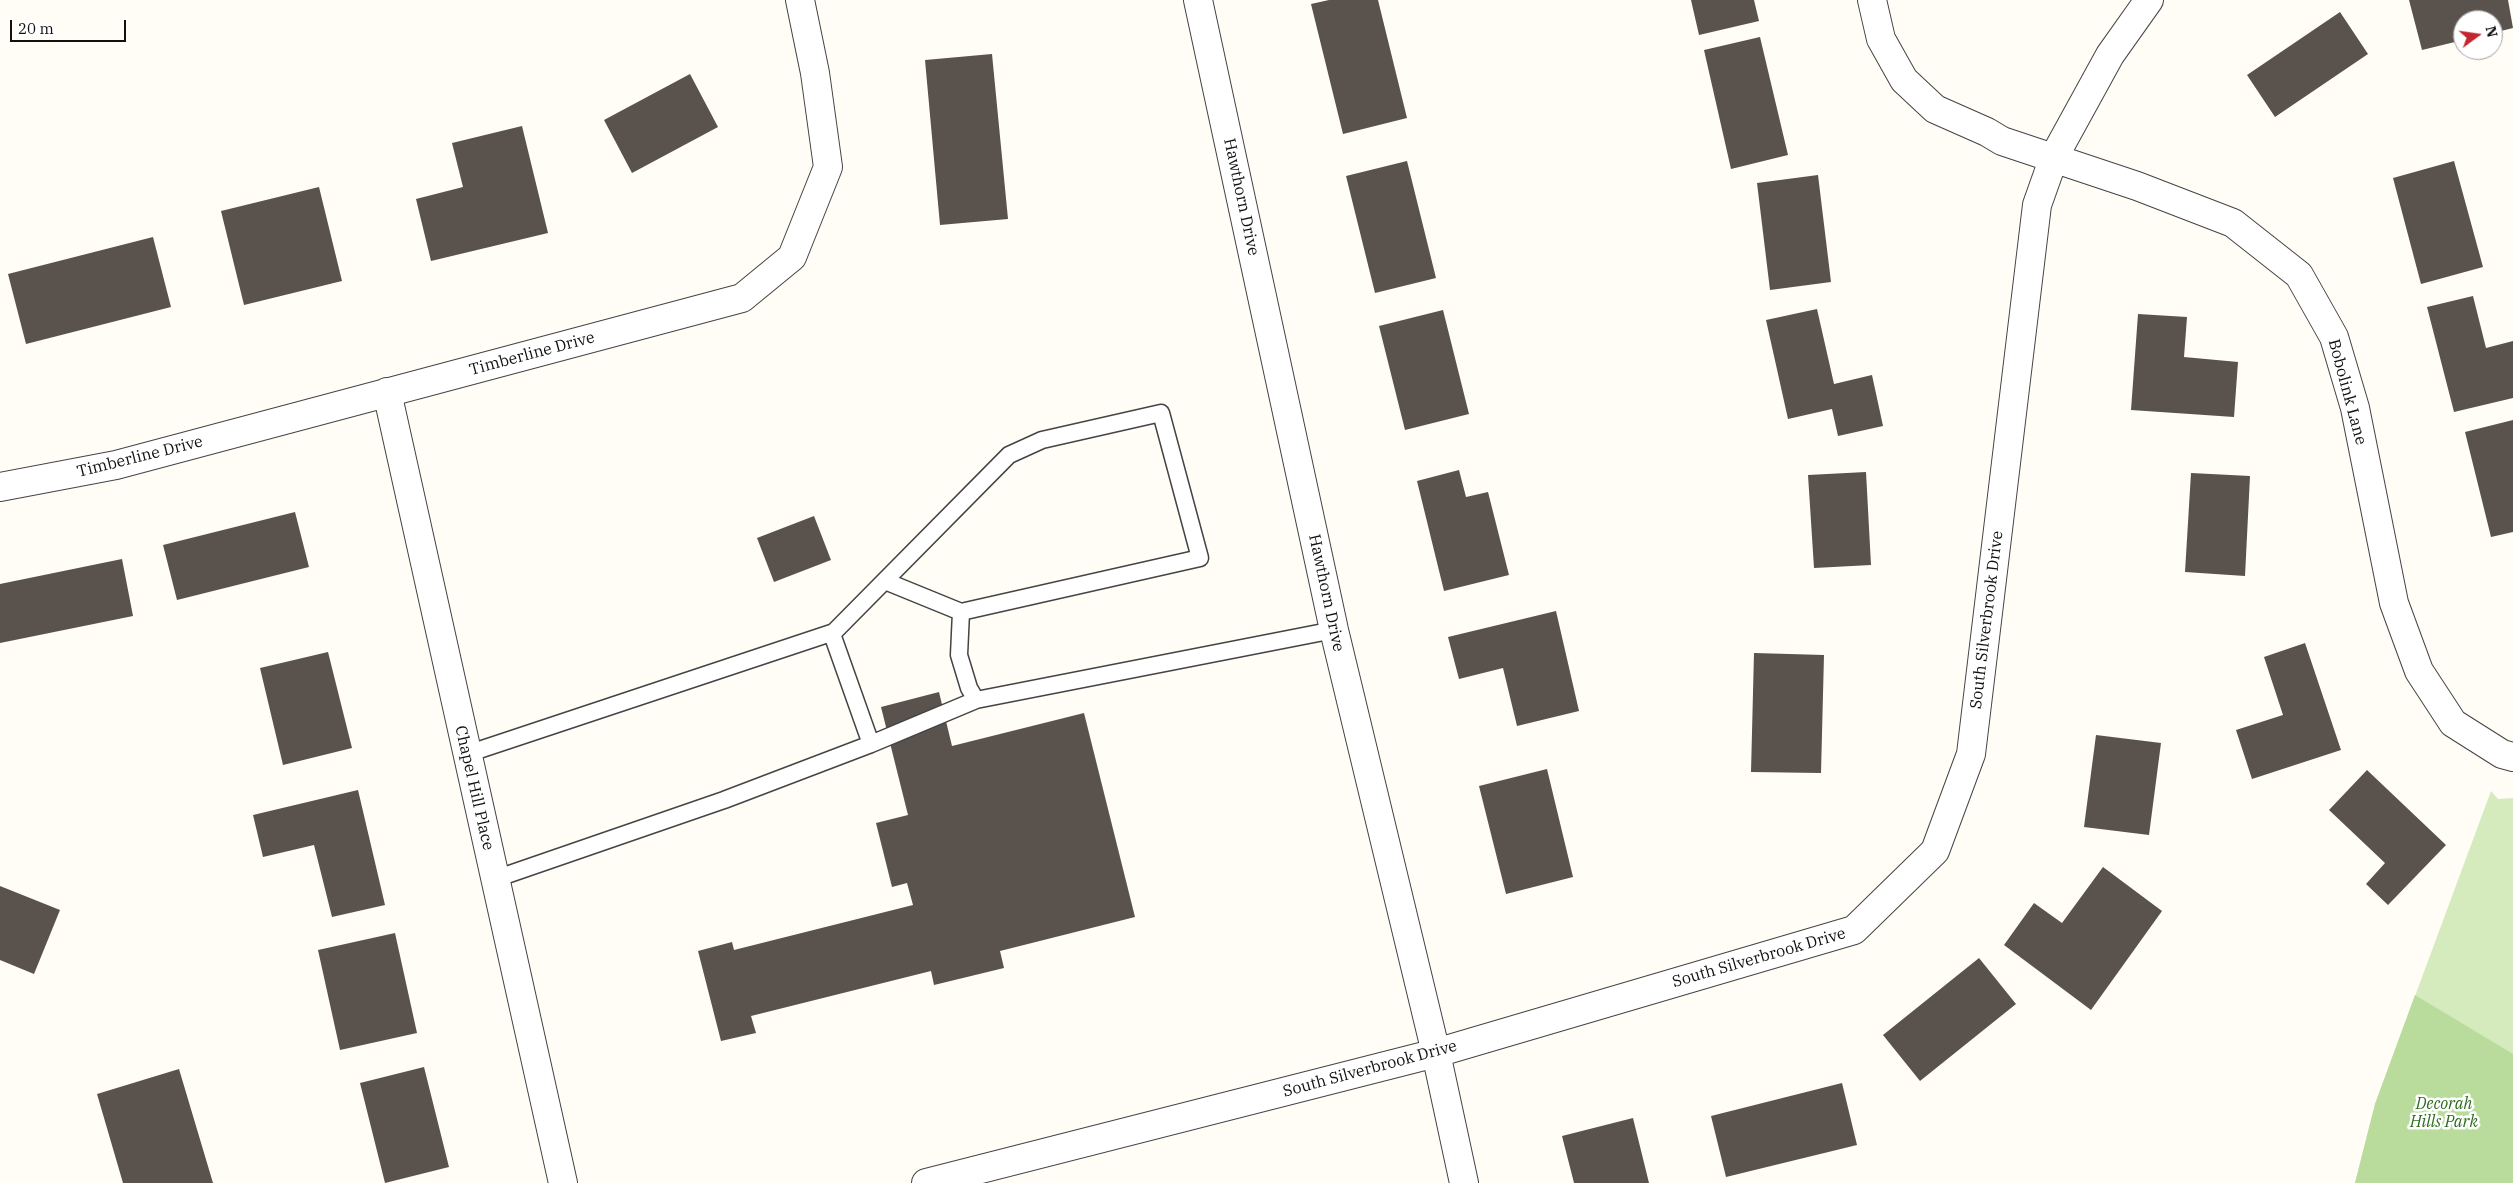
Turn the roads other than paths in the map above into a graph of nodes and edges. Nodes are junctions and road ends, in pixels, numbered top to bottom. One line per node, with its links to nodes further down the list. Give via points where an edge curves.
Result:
1 (800, 0): 6 (street, Timberline Drive, via 815,73 828,168 792,257 742,298)
2 (1198, 0): 10 (street, Hawthorn Drive)
3 (1872, 0): 5 (street, Bobolink Lane, via 1881,39 1904,80 1935,109 2002,141)
4 (2149, 0): 5 (street, South Silverbrook Drive, via 2110,56)
5 (2054, 157): 15 (street, Bobolink Lane, via 2233,223 2299,275 2334,337 2355,408 2394,603 2419,671 2453,723 2502,754); 17 (street, South Silverbrook Drive, via 2037,205 1971,754 1935,851 1854,930)
6 (387, 392): 7 (street, Timberline Drive, via 116,466); 14 (street, Chapel Hill Place)
7 (0, 487)
8 (885, 581): 9 (lane); 9 (lane, via 1009,455 1042,440 1161,413 1200,558); 11 (lane)
9 (961, 612): 12 (lane, via 959,655)
10 (1334, 630): 12 (lane); 17 (street, Hawthorn Drive)
11 (834, 632): 13 (lane, via 832,634); 14 (lane)
12 (976, 700): 13 (lane)
13 (871, 744): 16 (lane, via 724,800)
14 (467, 754): 16 (street, Chapel Hill Place)
15 (2513, 757)
16 (495, 879): 18 (street, Chapel Hill Place)
17 (1436, 1053): 19 (street, South Silverbrook Drive); 20 (street, Hawthorn Drive)
18 (563, 1183)
19 (926, 1183)
20 (1464, 1183)

